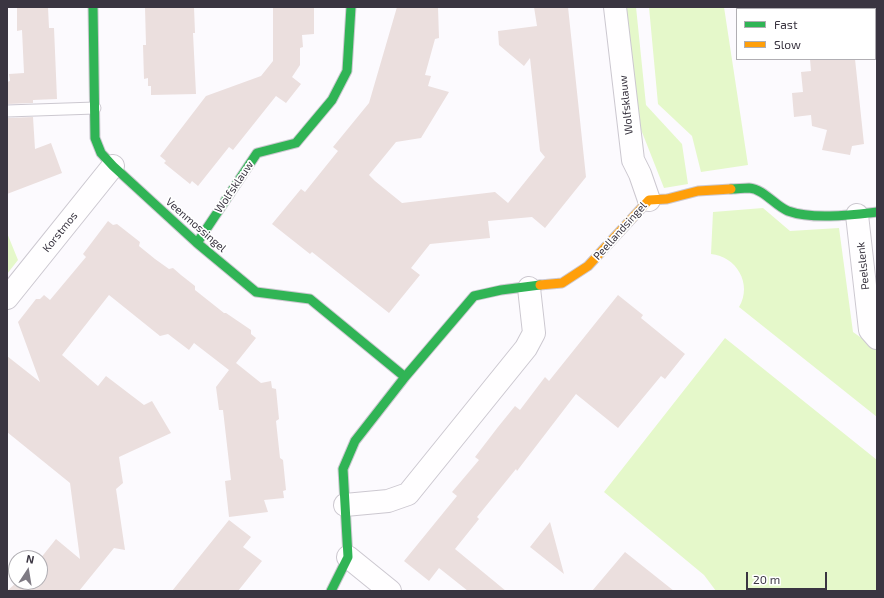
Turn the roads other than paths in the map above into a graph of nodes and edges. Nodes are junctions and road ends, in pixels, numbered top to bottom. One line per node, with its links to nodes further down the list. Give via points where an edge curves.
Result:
1 (93, 7): 4 (street, Veenmossingel)
2 (351, 7): 9 (street, Wolfsklauw, via 346,71 332,100 296,143 257,153)
3 (615, 7): 7 (street, Wolfsklauw, via 633,160)
4 (95, 108): 5 (lane); 6 (street, Veenmossingel, via 95,138 101,153)
5 (7, 111)
6 (113, 166): 9 (street, Veenmossingel); 11 (street, Korstmos)
7 (649, 200): 8 (street, Peellandsingel, via 698,191 750,188 758,190 787,211 799,215); 10 (street, Peellandsingel, via 588,266 562,283)
8 (867, 214): 12 (street, Peelslenk, via 870,330)
9 (197, 243): 13 (street, Veenmossingel, via 256,292 310,299)
10 (529, 288): 13 (street, Peellandsingel, via 501,290 474,296); 14 (street, via 534,333 526,348 408,494 388,501)
11 (7, 298)
12 (877, 338)
13 (405, 377): 14 (street, Peellandsingel, via 355,441 343,469)
14 (345, 506): 15 (street, Peellandsingel)
15 (348, 558): 16 (street); 17 (street)
16 (331, 591)
17 (390, 591)

